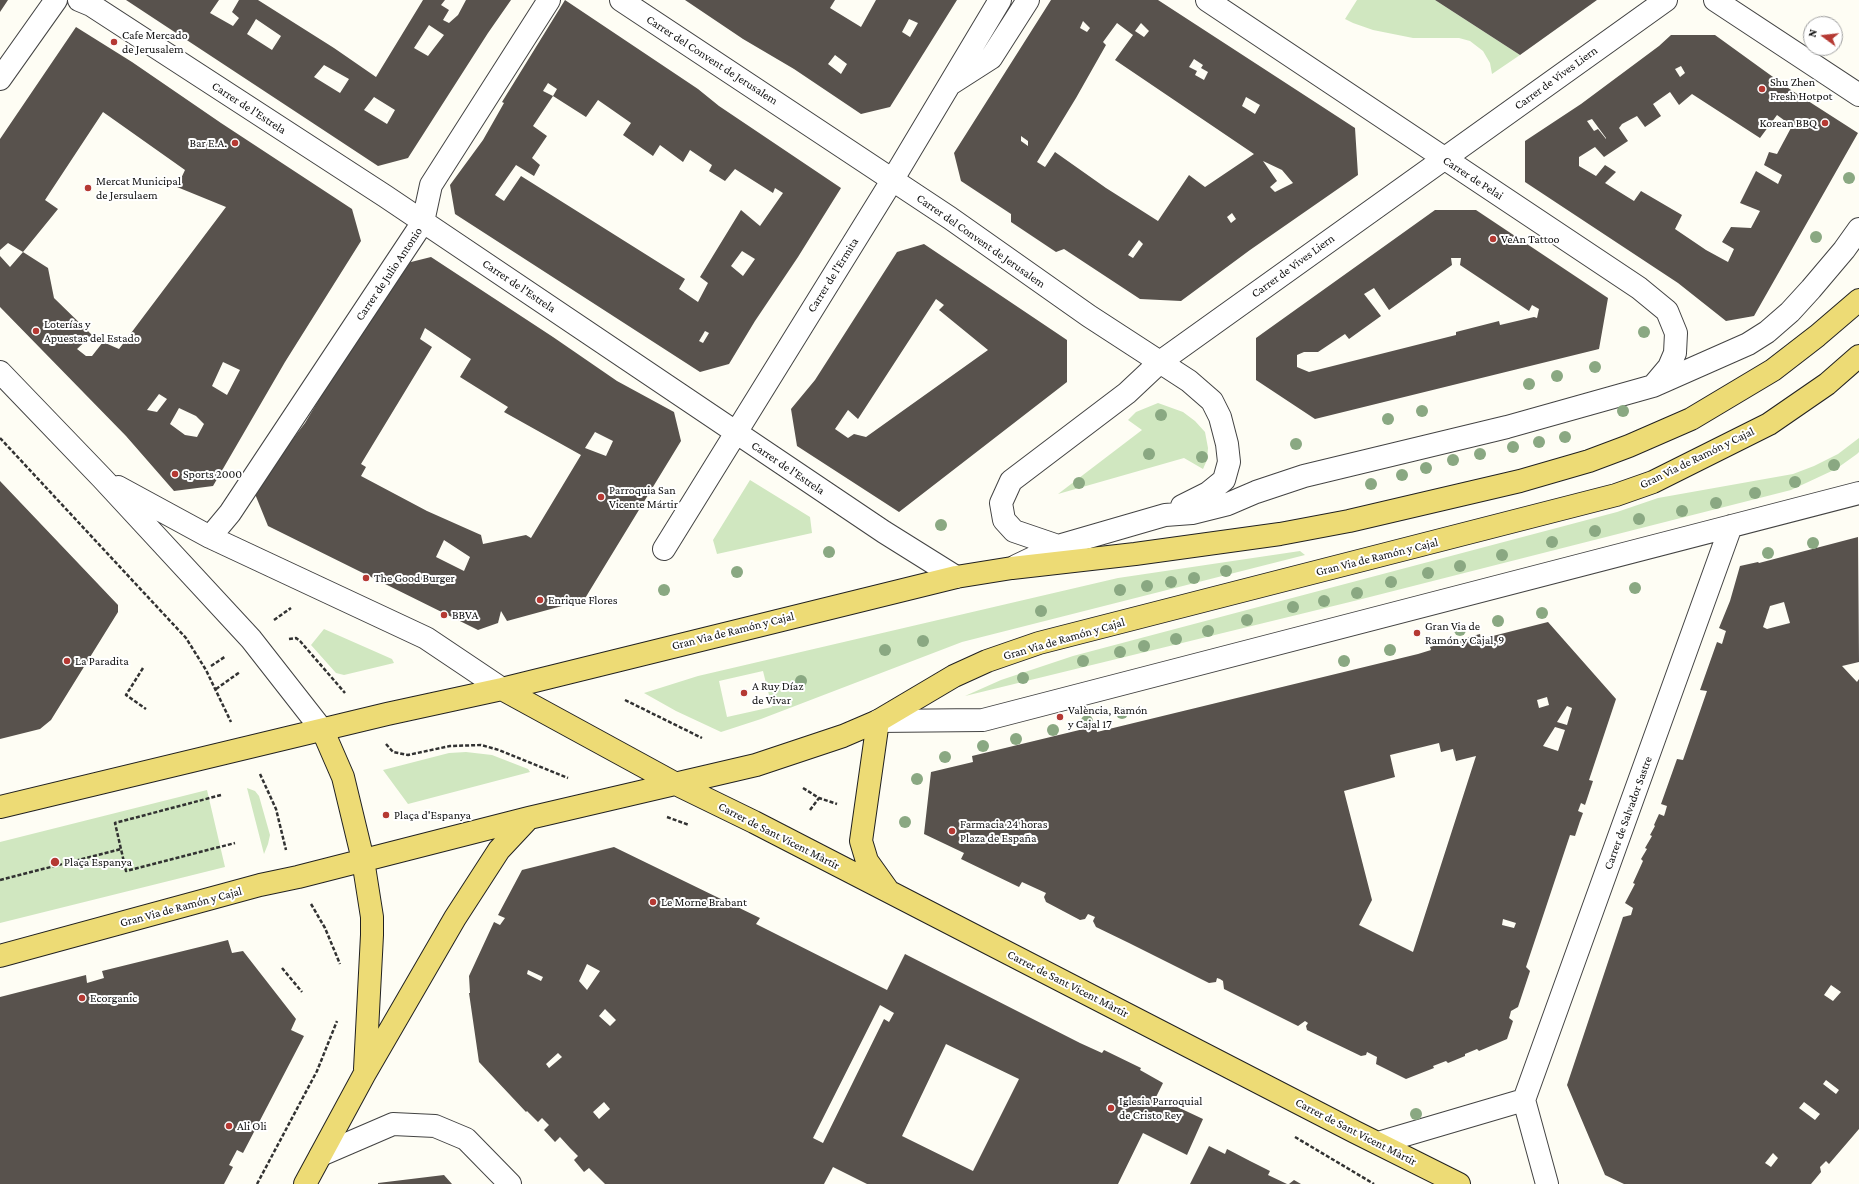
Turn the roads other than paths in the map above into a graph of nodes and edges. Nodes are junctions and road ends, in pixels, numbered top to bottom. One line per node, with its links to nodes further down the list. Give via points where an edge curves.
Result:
1 (56, 0): 10 (street)
2 (79, 0): 16 (street, Carrer de l'Estrela, via 105,14)
3 (549, 0): 16 (street, Carrer de Julio Antonio, via 431,185)
4 (621, 0): 15 (street, Carrer del Convent de Jerusalem)
5 (1000, 0): 11 (street, Carrer de l'Ermita)
6 (1028, 0): 11 (street, via 991,58)
7 (1207, 0): 14 (street, Carrer de Pelai)
8 (1666, 0): 14 (street, Carrer de Vives Liern)
9 (1715, 0): 13 (street)
10 (6, 72): 12 (street)
11 (950, 85): 15 (street, Carrer de l'Ermita)
12 (0, 90)
13 (1859, 95)
14 (1443, 158): 20 (street, Carrer de Vives Liern); 22 (street, Carrer de Pelai, via 1639,288 1667,311 1676,333 1675,353 1669,367)
15 (893, 179): 20 (street, Carrer del Convent de Jerusalem, via 1089,316); 23 (street, Carrer de l'Ermita)
16 (423, 222): 23 (street, Carrer de l'Estrela); 28 (street, Carrer de Julio Antonio, via 230,513)
17 (1859, 229): 22 (street, Gran Via de Ramón y Cajal, via 1811,289 1767,332 1748,344)
18 (1859, 300): 31 (main road, Gran Via de Ramón y Cajal, via 1780,365 1735,394 1691,419 1589,461 1520,481 1349,521 1280,534)
19 (1859, 356): 34 (main road, Gran Via de Ramón y Cajal, via 1827,384 1769,424 1653,482 1579,505 1039,643 987,661 954,676)
20 (1160, 362): 26 (street, Carrer del Convent de Jerusalem, via 1189,381 1212,401 1220,417 1229,462 1224,480 1208,493); 29 (street, Carrer de Vives Liern, via 1127,392 1011,481 1001,503 1004,520 1014,531)
21 (0, 372): 24 (street)
22 (1653, 386): 26 (street, Gran Via de Ramón y Cajal, via 1514,425 1304,476 1228,504 1192,513)
23 (737, 433): 30 (street, Carrer de l'Ermita); 32 (street, Carrer de l'Estrela)
24 (102, 478): 28 (street); 35 (street, via 251,639)
25 (1859, 493): 27 (street, Gran Via de Ramón y Cajal)
26 (1165, 515): 29 (street, Gran Via de Ramón y Cajal)
27 (1731, 526): 34 (street, Gran Via de Ramón y Cajal, via 983,720); 43 (street, Carrer de Salvador Sastre)
28 (210, 537): 33 (street, via 426,638)
29 (1058, 546): 31 (street, Gran Via de Ramón y Cajal)
30 (664, 549)
31 (1012, 568): 32 (main road, Gran Via de Ramón y Cajal)
32 (956, 577): 33 (main road, Gran Via de Ramón y Cajal)
33 (502, 689): 35 (main road); 36 (main road)
34 (878, 721): 36 (main road, Gran Via de Ramón y Cajal, via 843,736 756,765); 40 (main road, via 861,841 868,861)
35 (323, 731): 37 (main road); 39 (main road, via 343,776)
36 (676, 784): 38 (main road); 40 (main road, Carrer de Sant Vicent Màrtir)
37 (0, 807)
38 (529, 818): 39 (main road); 42 (main road, via 499,850 472,890)
39 (363, 860): 41 (main road, Gran Via de Ramón y Cajal, via 260,885); 42 (main road, via 372,917)
40 (889, 892): 44 (main road, Carrer de Sant Vicent Màrtir)
41 (0, 956)
42 (364, 1074): 45 (main road)
43 (1524, 1100): 44 (street); 49 (street)
44 (1378, 1144): 48 (main road, Carrer de Sant Vicent Màrtir)
45 (321, 1155): 46 (main road); 47 (street, via 392,1124 435,1126 466,1139)
46 (305, 1184)
47 (510, 1184)
48 (1459, 1184)
49 (1547, 1184)

